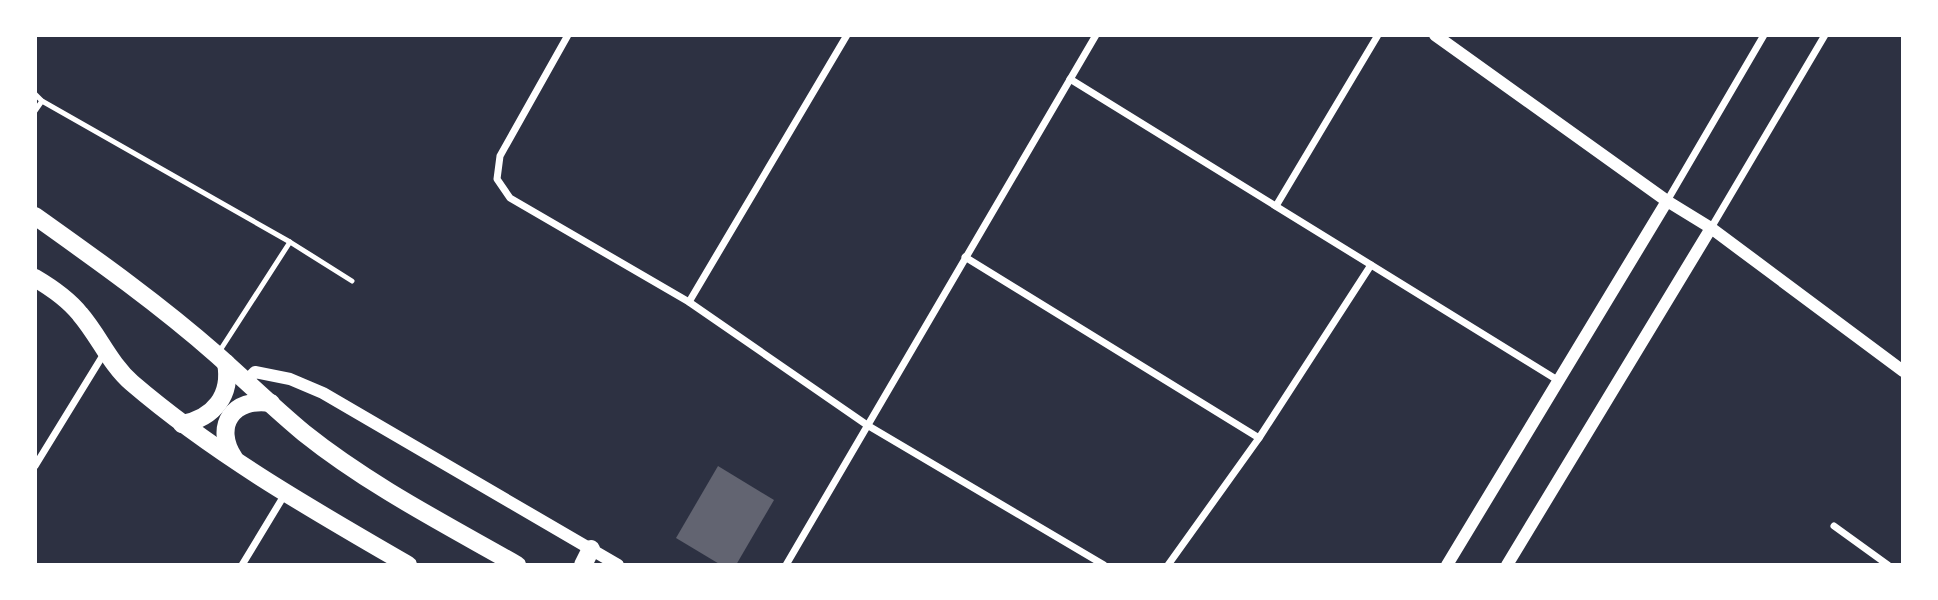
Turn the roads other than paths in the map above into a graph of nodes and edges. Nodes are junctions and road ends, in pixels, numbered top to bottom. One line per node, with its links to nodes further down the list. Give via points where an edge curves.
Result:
1 (568, 35): 21 (street, via 500,156 497,179 510,198)
2 (847, 35): 21 (street)
3 (1096, 35): 8 (street)
4 (1378, 35): 13 (street)
5 (1435, 35): 12 (street)
6 (1765, 35): 12 (street)
7 (1825, 35): 15 (street)
8 (1070, 79): 13 (street); 17 (street)
9 (35, 94): 10 (lane)
10 (41, 101): 11 (lane); 16 (lane)
11 (35, 111)
12 (1667, 201): 15 (street); 26 (street)
13 (1276, 206): 18 (street)
14 (35, 216): 23 (main road, via 128,281)
15 (1711, 228): 24 (street); 44 (street)
16 (290, 242): 20 (lane); 23 (lane)
17 (965, 257): 29 (street); 30 (street)
18 (1371, 265): 26 (street); 30 (street)
19 (35, 278): 22 (main road, via 81,315)
20 (352, 281)
21 (689, 302): 29 (street)
22 (105, 351): 28 (main road, via 128,379); 32 (street)
23 (221, 359): 25 (main road); 28 (main road, via 228,375 215,409)
24 (1903, 371)
25 (245, 382): 27 (main road); 35 (street, via 255,372 290,379 323,393)
26 (1559, 382): 43 (street)
27 (271, 403): 31 (main road, via 258,401 234,411 224,435); 38 (main road, via 305,434 359,471)
28 (183, 424): 31 (main road)
29 (867, 425): 40 (street); 41 (street)
30 (1259, 439): 42 (street)
31 (234, 458): 33 (main road)
32 (35, 466)
33 (286, 494): 36 (street); 37 (main road)
34 (1834, 526): 45 (street)
35 (587, 557): 39 (street)
36 (242, 565)
37 (408, 565)
38 (517, 565)
39 (618, 565)
40 (786, 565)
41 (1104, 565)
42 (1168, 565)
43 (1447, 565)
44 (1507, 565)
45 (1888, 565)

